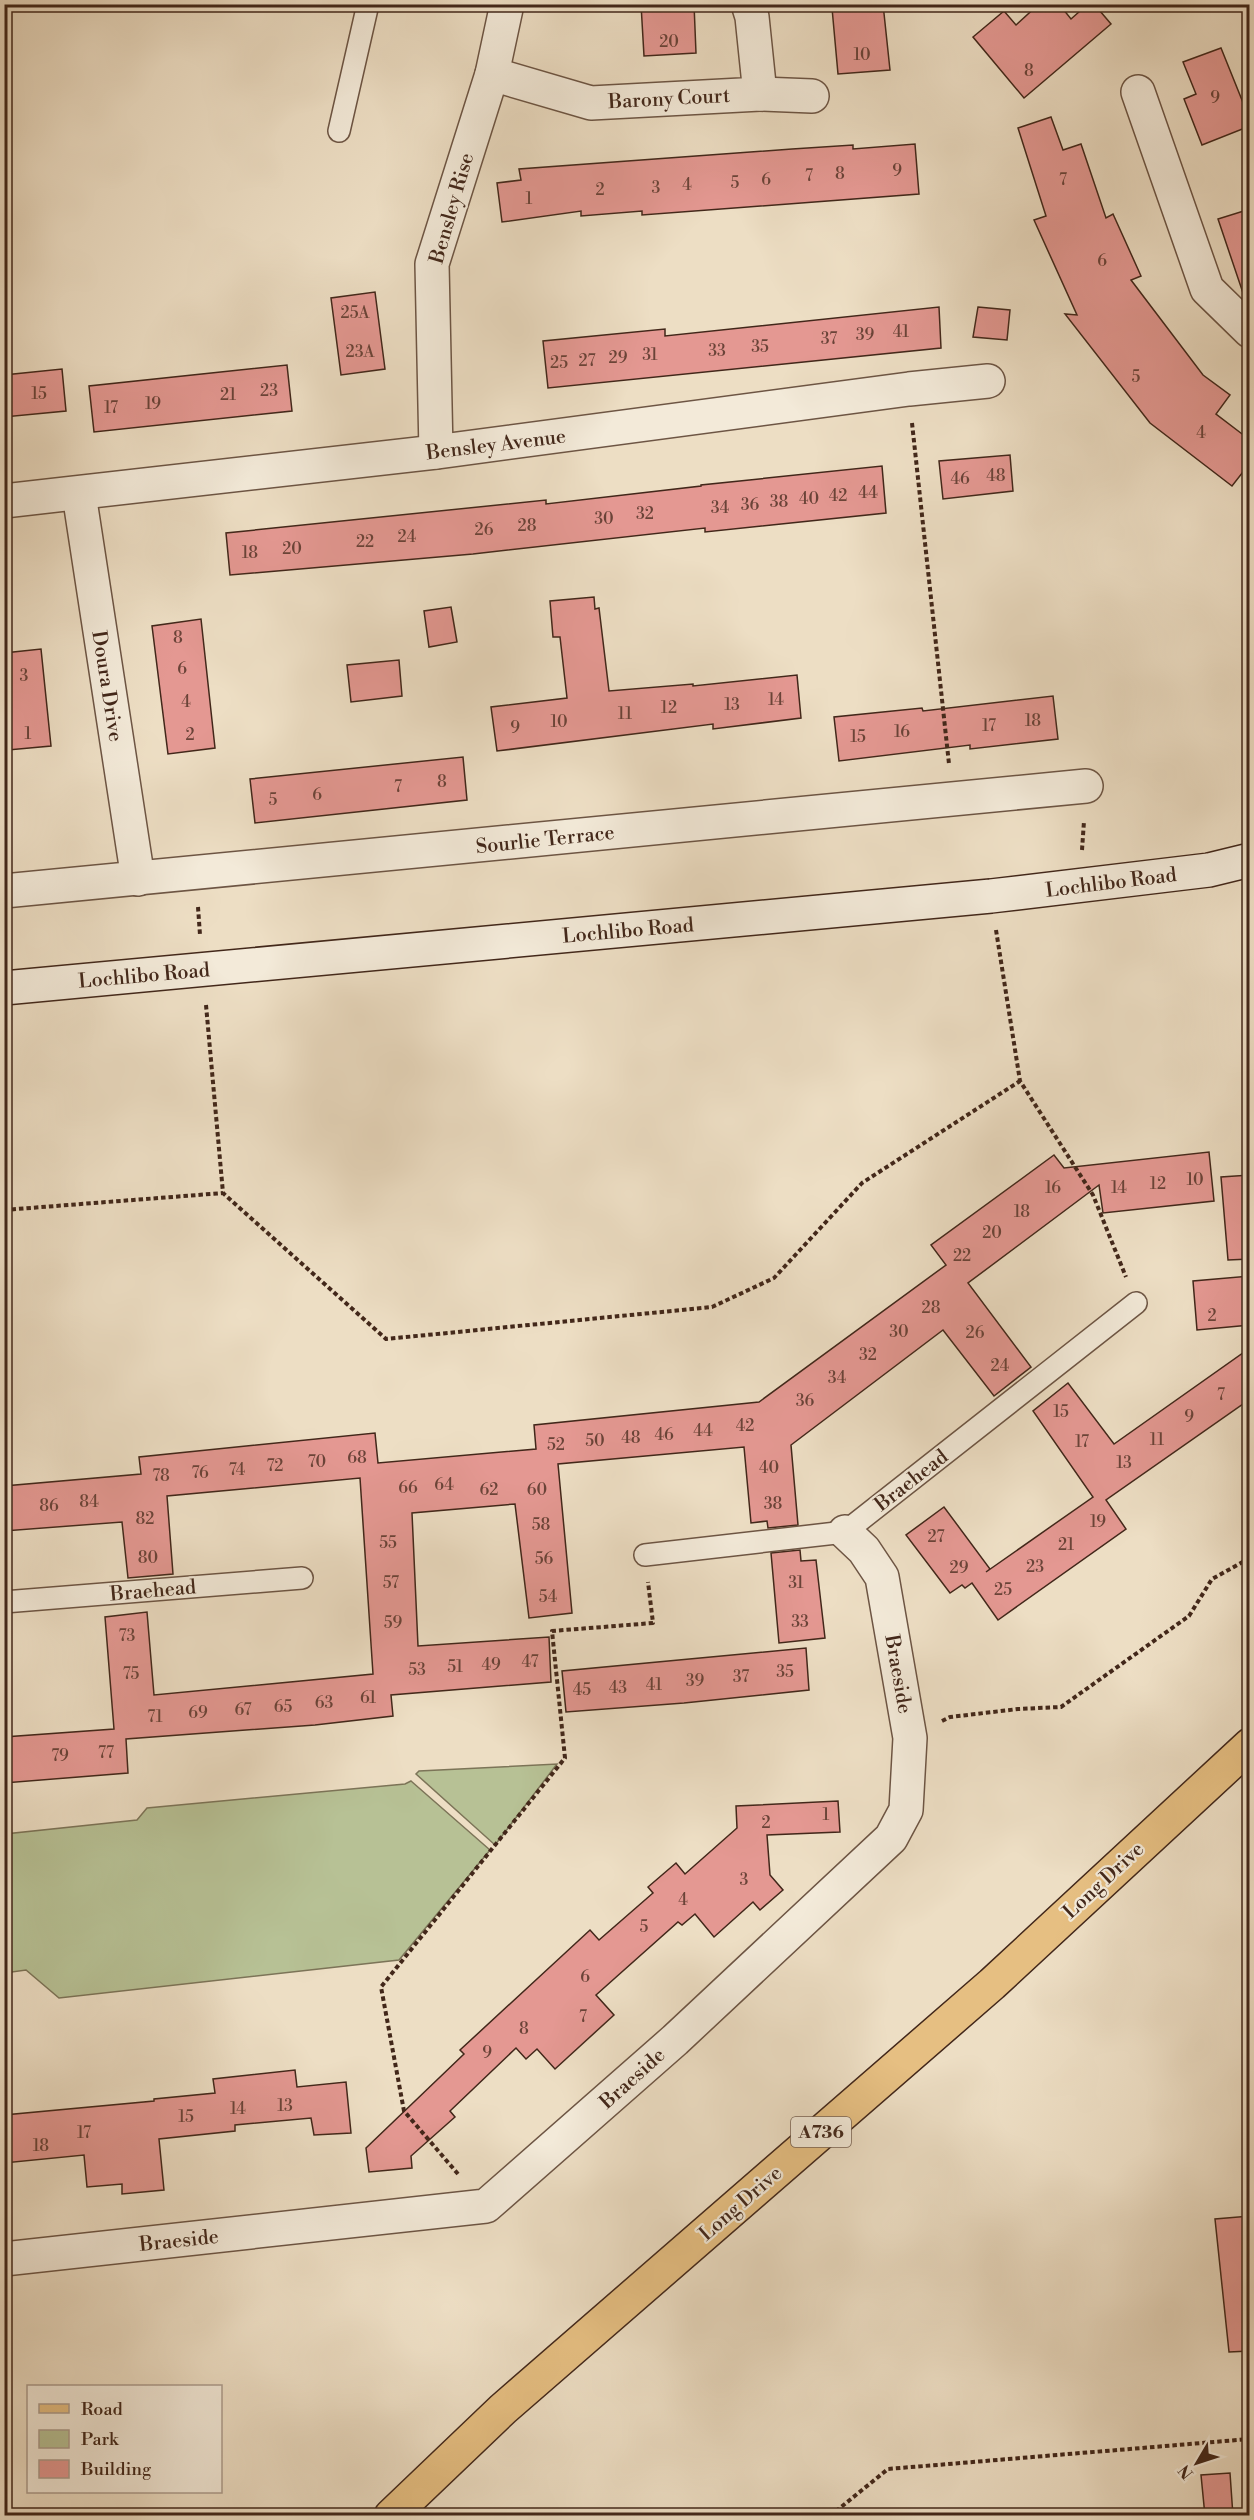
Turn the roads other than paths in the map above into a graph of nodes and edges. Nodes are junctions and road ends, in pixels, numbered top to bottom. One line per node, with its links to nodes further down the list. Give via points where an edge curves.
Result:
1 (368, 4): 8 (lane)
2 (507, 4): 4 (street, Bensley Rise)
3 (748, 4): 6 (street)
4 (492, 74): 6 (street, Barony Court, via 591,103); 11 (street, Bensley Rise, via 432,264)
5 (1138, 92): 9 (street, via 1207,289)
6 (760, 94): 7 (street, Barony Court)
7 (812, 96)
8 (339, 131)
9 (1250, 331)
10 (988, 381): 11 (street, Bensley Avenue)
11 (436, 452): 12 (street, Bensley Avenue)
12 (79, 494): 13 (street, Bensley Avenue); 16 (street, Doura Drive)
13 (4, 501)
14 (1086, 786): 16 (street, Sourlie Terrace)
15 (1250, 860): 18 (street, Lochlibo Road, via 1209,870 1080,887)
16 (138, 879): 17 (street, Sourlie Terrace)
17 (4, 891)
18 (4, 988)
19 (1136, 1303): 20 (lane, Braehead)
20 (845, 1532): 21 (lane); 25 (street, Braeside, via 864,1550 882,1577 910,1738 906,1810 891,1838 675,2040 486,2206)
21 (645, 1555)
22 (302, 1578): 23 (lane, Braehead)
23 (4, 1602)
24 (1250, 1745): 26 (main road, Long Drive / A736, via 992,1984 503,2409)
25 (4, 2259)
26 (391, 2516)

